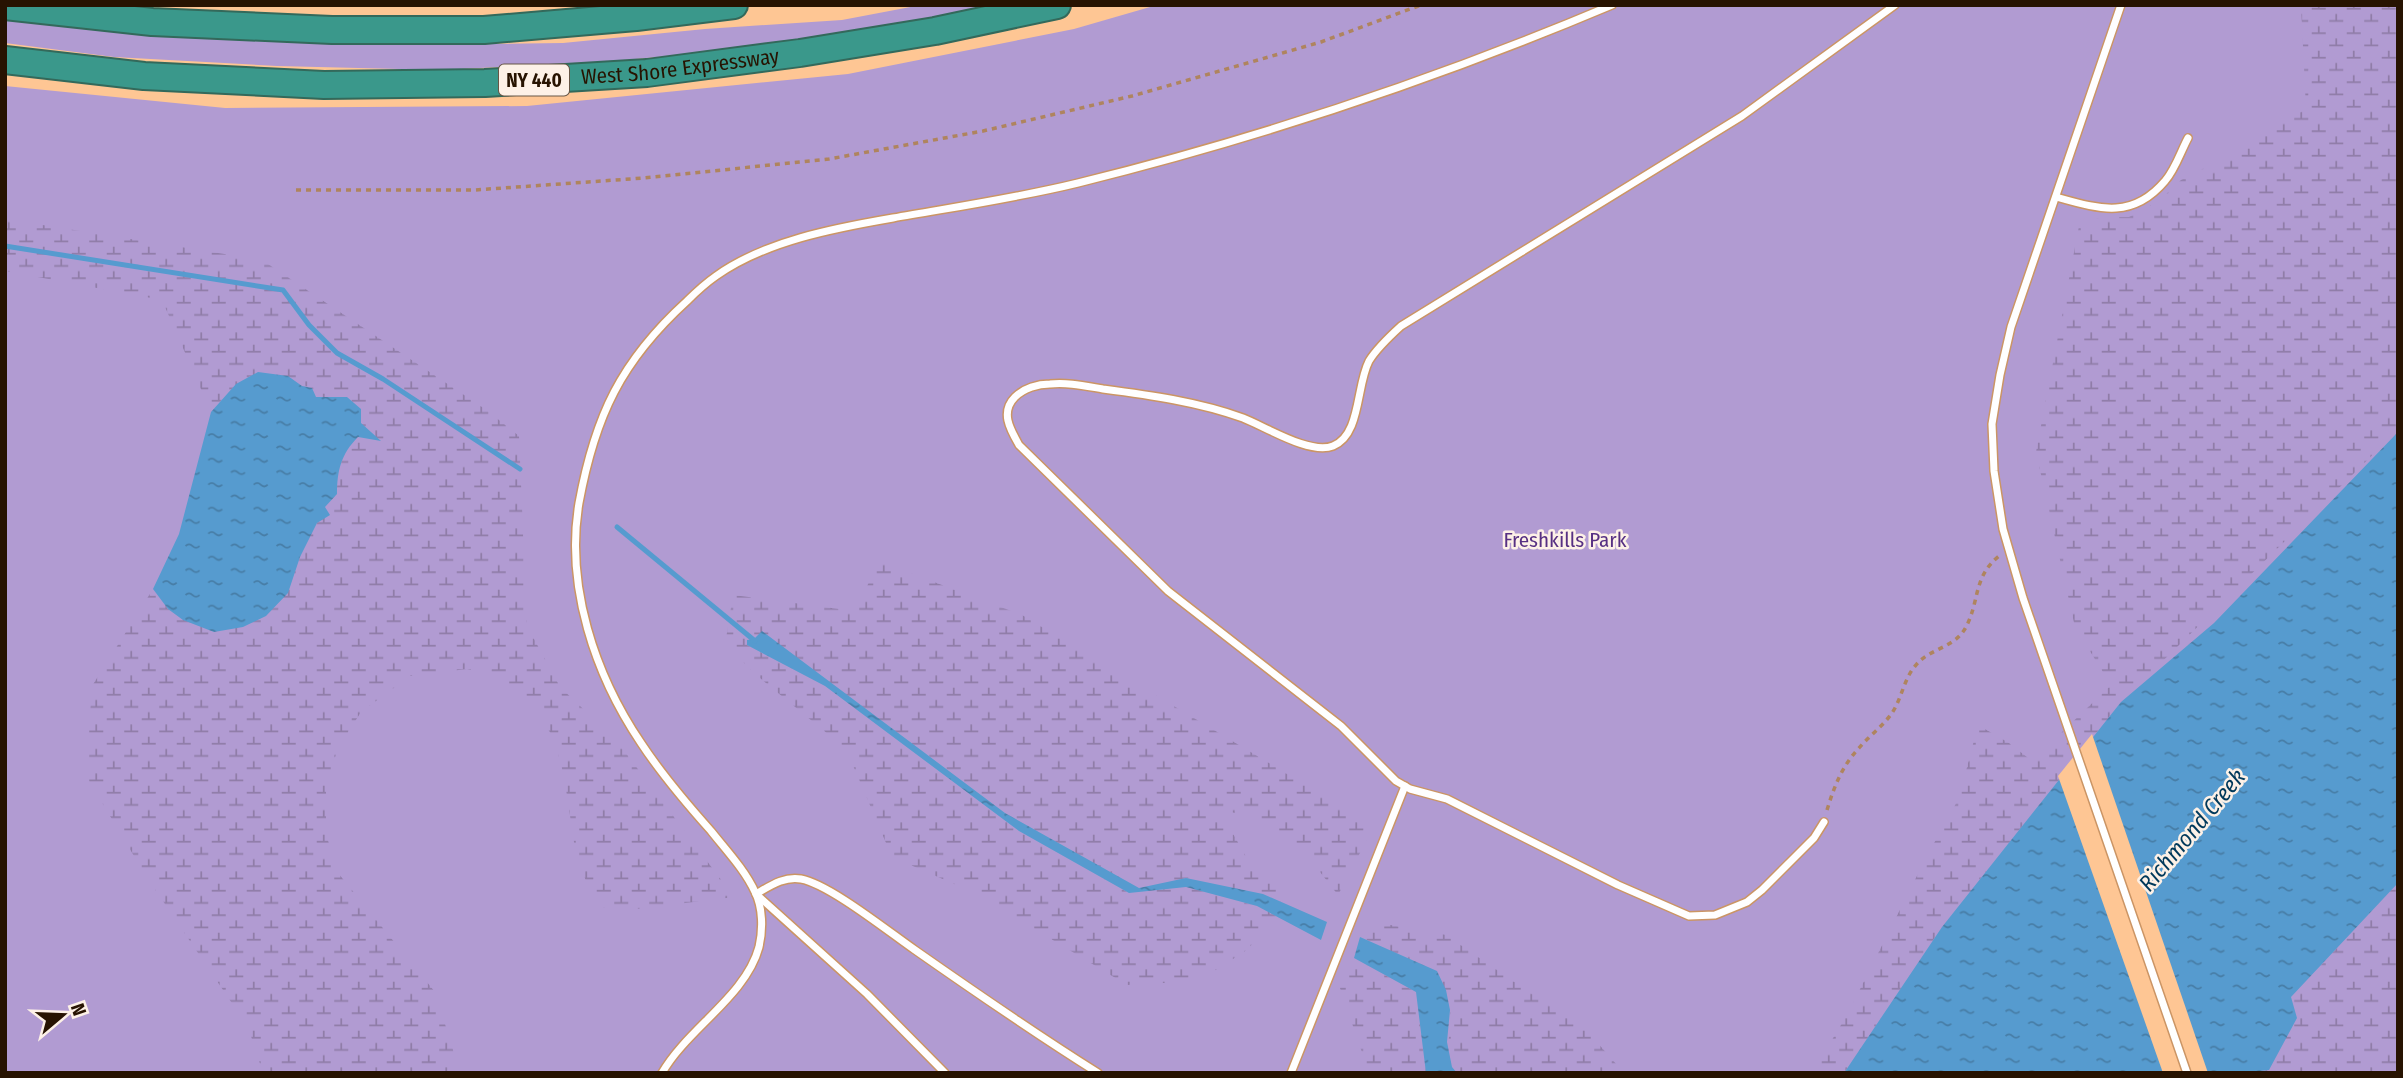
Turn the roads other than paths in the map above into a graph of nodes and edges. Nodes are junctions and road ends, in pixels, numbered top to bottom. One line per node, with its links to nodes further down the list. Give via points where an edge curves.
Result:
1 (734, 5): 6 (highway, via 484,30 152,22)
2 (1057, 5): 7 (highway, West Shore Expressway / NY 440, via 787,55 647,73 485,83 324,85 144,76)
3 (1612, 5): 12 (lane, via 1493,54 1260,134 1073,184 813,234 716,275 670,316 626,370 593,439 577,516 580,594 600,666 626,720 663,776 726,850)
4 (1895, 5): 10 (lane, via 1742,116 1401,326 1369,362 1347,437 1329,448 1308,446 1211,408 1126,392 1049,384 1023,391 1008,407 1010,430 1019,445 1168,591 1341,726)
5 (2121, 5): 9 (lane)
6 (5, 6)
7 (5, 60)
8 (2188, 138): 9 (lane, via 2167,180 2142,202 2113,210)
9 (2056, 197): 17 (lane, via 2011,327 2000,375 1992,424 1994,471 2003,529 2023,598)
10 (1405, 786): 11 (lane, via 1447,799 1689,916 1715,915 1747,902 1814,838); 16 (lane)
11 (1824, 822)
12 (756, 894): 13 (lane, via 761,929 752,965); 14 (lane, via 867,994); 15 (lane, via 792,878 818,886)
13 (662, 1073)
14 (945, 1073)
15 (1098, 1073)
16 (1291, 1073)
17 (2187, 1073)

